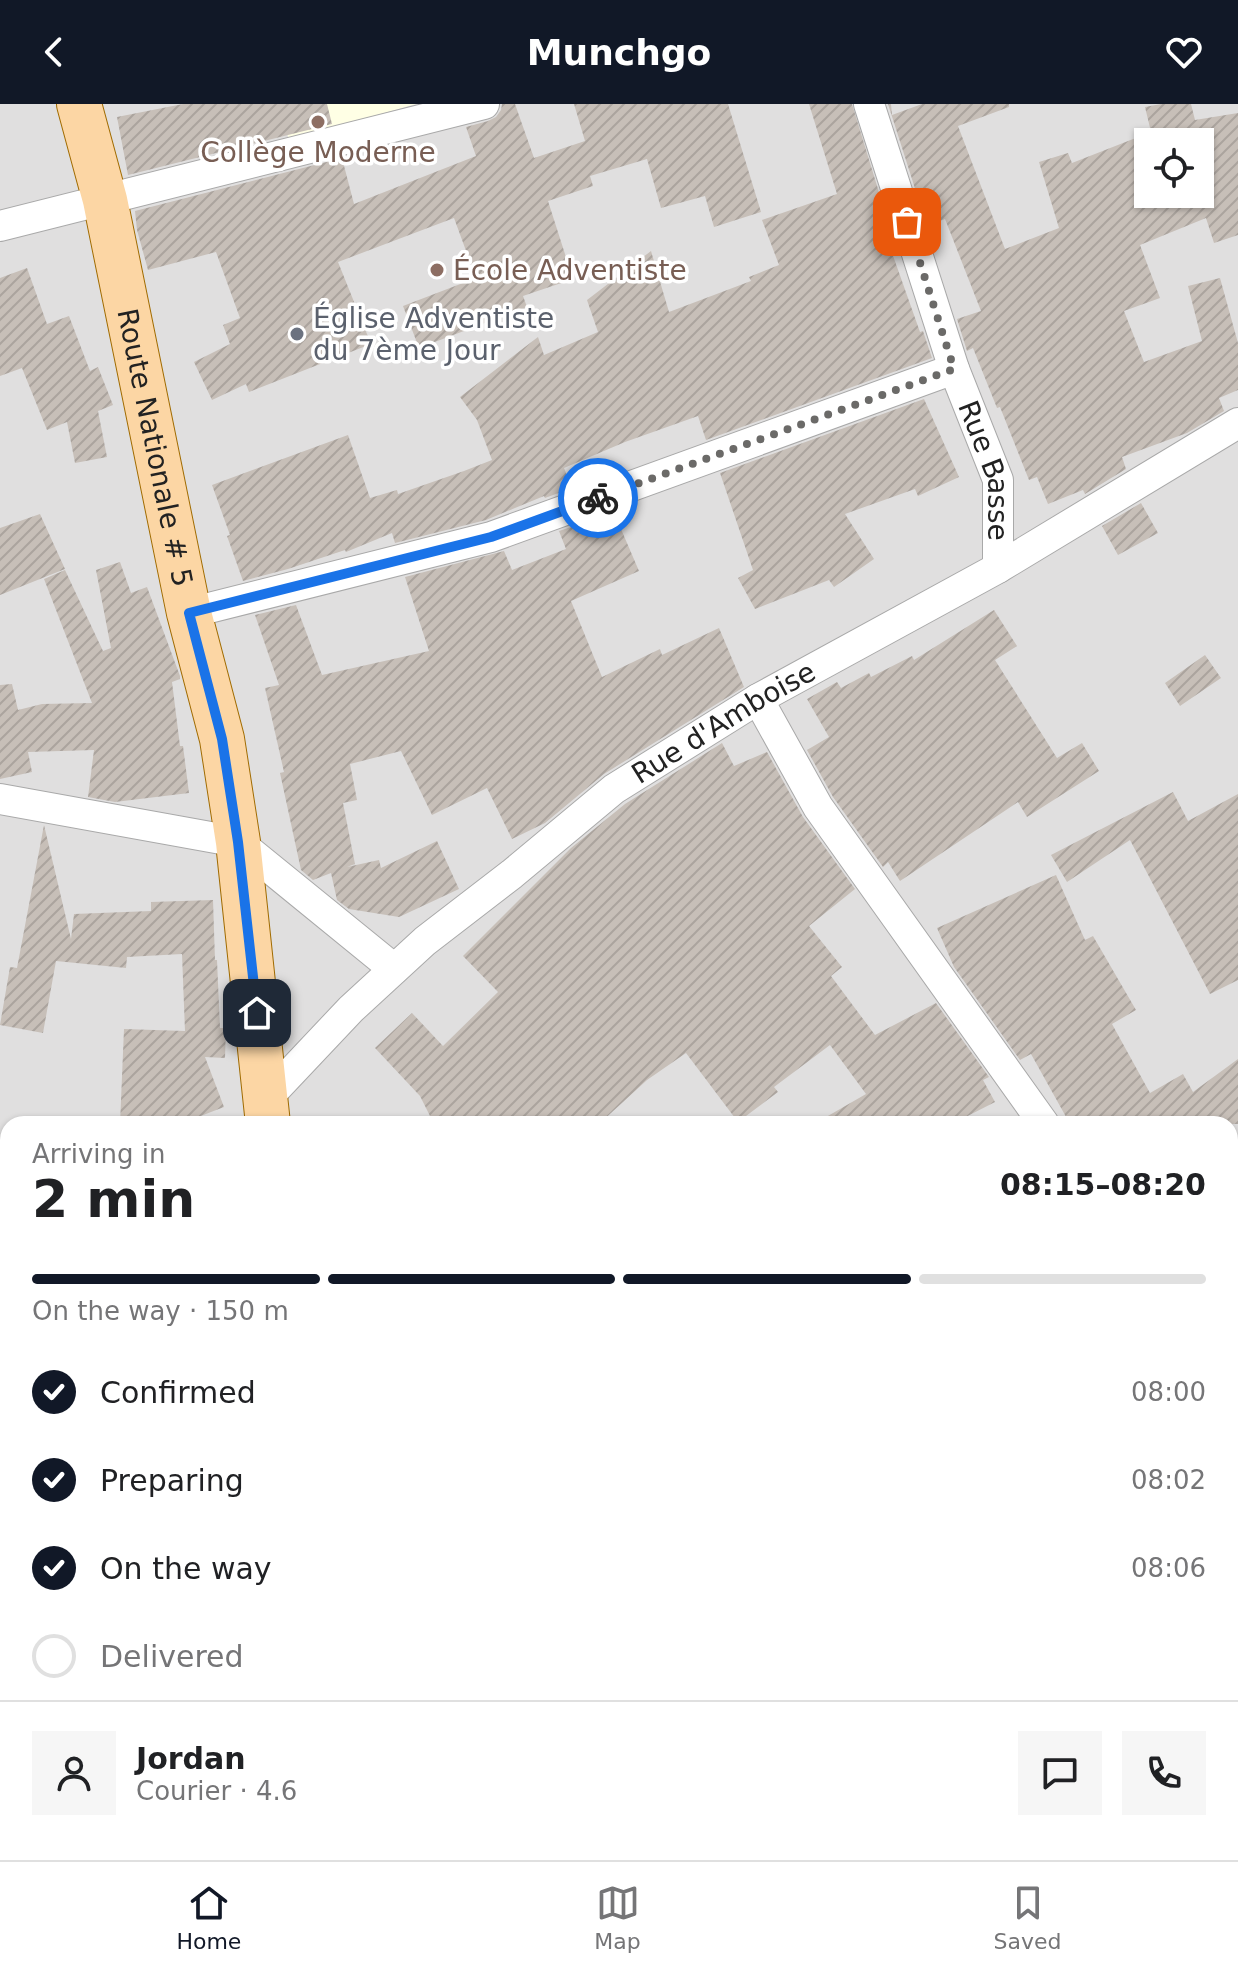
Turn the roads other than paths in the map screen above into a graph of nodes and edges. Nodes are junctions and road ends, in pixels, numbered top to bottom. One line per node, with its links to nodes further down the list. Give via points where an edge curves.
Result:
1 (79, 104): 4 (main road, Route Nationale # 5)
2 (484, 104): 4 (street)
3 (869, 104): 6 (street, Rue Basse)
4 (105, 200): 5 (street); 9 (main road, Route Nationale # 5)
5 (0, 226)
6 (954, 369): 8 (street, Rue Basse, via 998,480); 9 (street, via 491,537)
7 (1238, 423): 8 (street, Rue d'Amboise)
8 (998, 568): 10 (street, Rue d'Amboise)
9 (189, 613): 12 (main road, Route Nationale # 5, via 222,739)
10 (758, 699): 13 (street, Rue d'Amboise, via 614,789); 15 (street, via 818,807)
11 (0, 799): 12 (street)
12 (238, 842): 13 (street); 14 (main road, Route Nationale # 5)
13 (394, 969): 14 (street, Rue d'Amboise, via 351,1009)
14 (267, 1116)
15 (1038, 1116)

